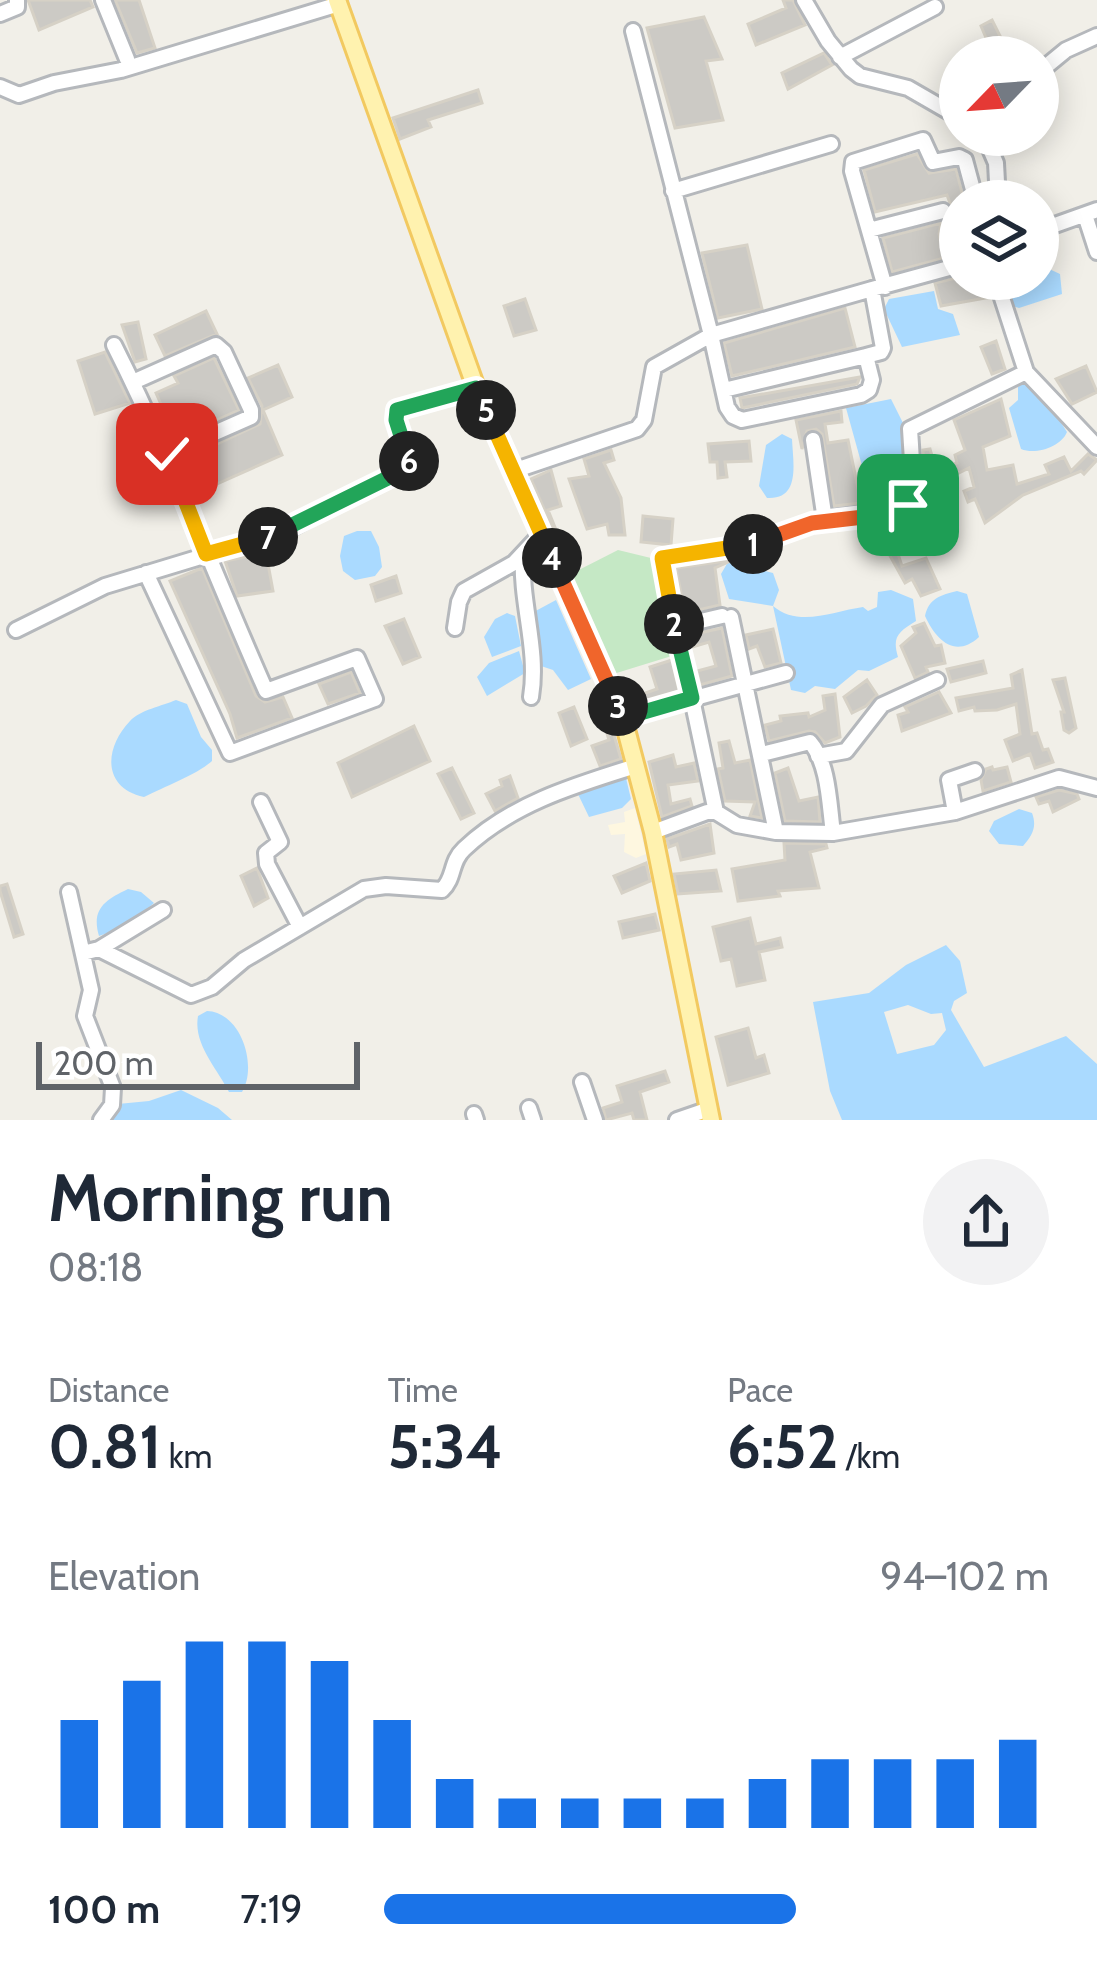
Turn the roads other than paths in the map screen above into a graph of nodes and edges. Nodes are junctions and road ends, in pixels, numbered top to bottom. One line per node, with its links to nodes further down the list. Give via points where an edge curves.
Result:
1 (17, 0): 6 (street)
2 (103, 0): 11 (street)
3 (804, 0): 10 (street)
4 (338, 2): 12 (street, via 122,70 19,94); 30 (main road)
5 (935, 7): 10 (street)
6 (0, 14)
7 (633, 31): 16 (street)
8 (1097, 36): 9 (street)
9 (1059, 56)
10 (841, 57): 13 (street, via 860,76)
11 (127, 59)
12 (0, 87)
13 (939, 106)
14 (831, 144): 16 (street)
15 (969, 180): 20 (street, via 962,157 933,162 923,140 853,162)
16 (673, 190): 25 (street)
17 (939, 212): 20 (street)
18 (1091, 213): 19 (street); 21 (street)
19 (1059, 224)
20 (868, 230): 23 (street)
21 (1097, 252)
22 (939, 271): 23 (street)
23 (878, 288): 25 (street); 27 (street, via 884,348)
24 (1003, 300): 28 (street)
25 (712, 334): 31 (street); 35 (street, via 654,367 637,429)
26 (114, 345): 29 (street)
27 (866, 356): 31 (street); 31 (street, via 872,380 861,394 742,420)
28 (1026, 372): 33 (street); 36 (street, via 910,429 908,505)
29 (133, 382): 34 (street); 34 (street, via 218,346 251,410)
30 (476, 388): 35 (main road); 38 (street, via 397,410 405,469 286,531)
31 (724, 390)
32 (813, 440): 36 (street)
33 (1097, 447)
34 (167, 454): 38 (street)
35 (513, 471): 37 (main road)
36 (825, 520): 41 (street, via 743,547 662,558)
37 (541, 534): 39 (street); 49 (main road)
38 (206, 554): 40 (street); 40 (street, via 266,692 357,658 375,699 230,754)
39 (523, 554): 42 (street, via 464,592); 47 (street)
40 (146, 573): 43 (street)
41 (675, 627): 46 (street, via 726,617); 48 (street)
42 (455, 628)
43 (16, 630)
44 (786, 673): 46 (street)
45 (937, 680): 51 (street, via 882,705 846,751)
46 (746, 683): 48 (street); 50 (street)
47 (531, 697)
48 (692, 698): 49 (street); 56 (street)
49 (623, 718): 52 (main road)
50 (762, 754): 51 (street, via 810,742); 59 (street)
51 (818, 756): 60 (street)
52 (636, 766): 58 (main road); 63 (street, via 562,789 488,827 458,854 442,890 374,886)
53 (975, 771): 57 (street, via 949,780)
54 (1097, 788): 57 (street, via 1059,778)
55 (261, 802): 63 (street, via 280,842 266,853 267,864)
56 (716, 812): 58 (street); 59 (street)
57 (955, 812): 60 (street)
58 (653, 832): 66 (main road)
59 (776, 832): 60 (street)
60 (832, 833)
61 (69, 892): 64 (street)
62 (163, 910): 64 (street)
63 (300, 927): 64 (street, via 191,995)
64 (91, 951): 67 (street, via 85,1016 114,1098)
65 (583, 1082): 68 (street)
66 (710, 1114): 69 (street)
67 (101, 1120)
68 (595, 1120)
69 (676, 1120)

